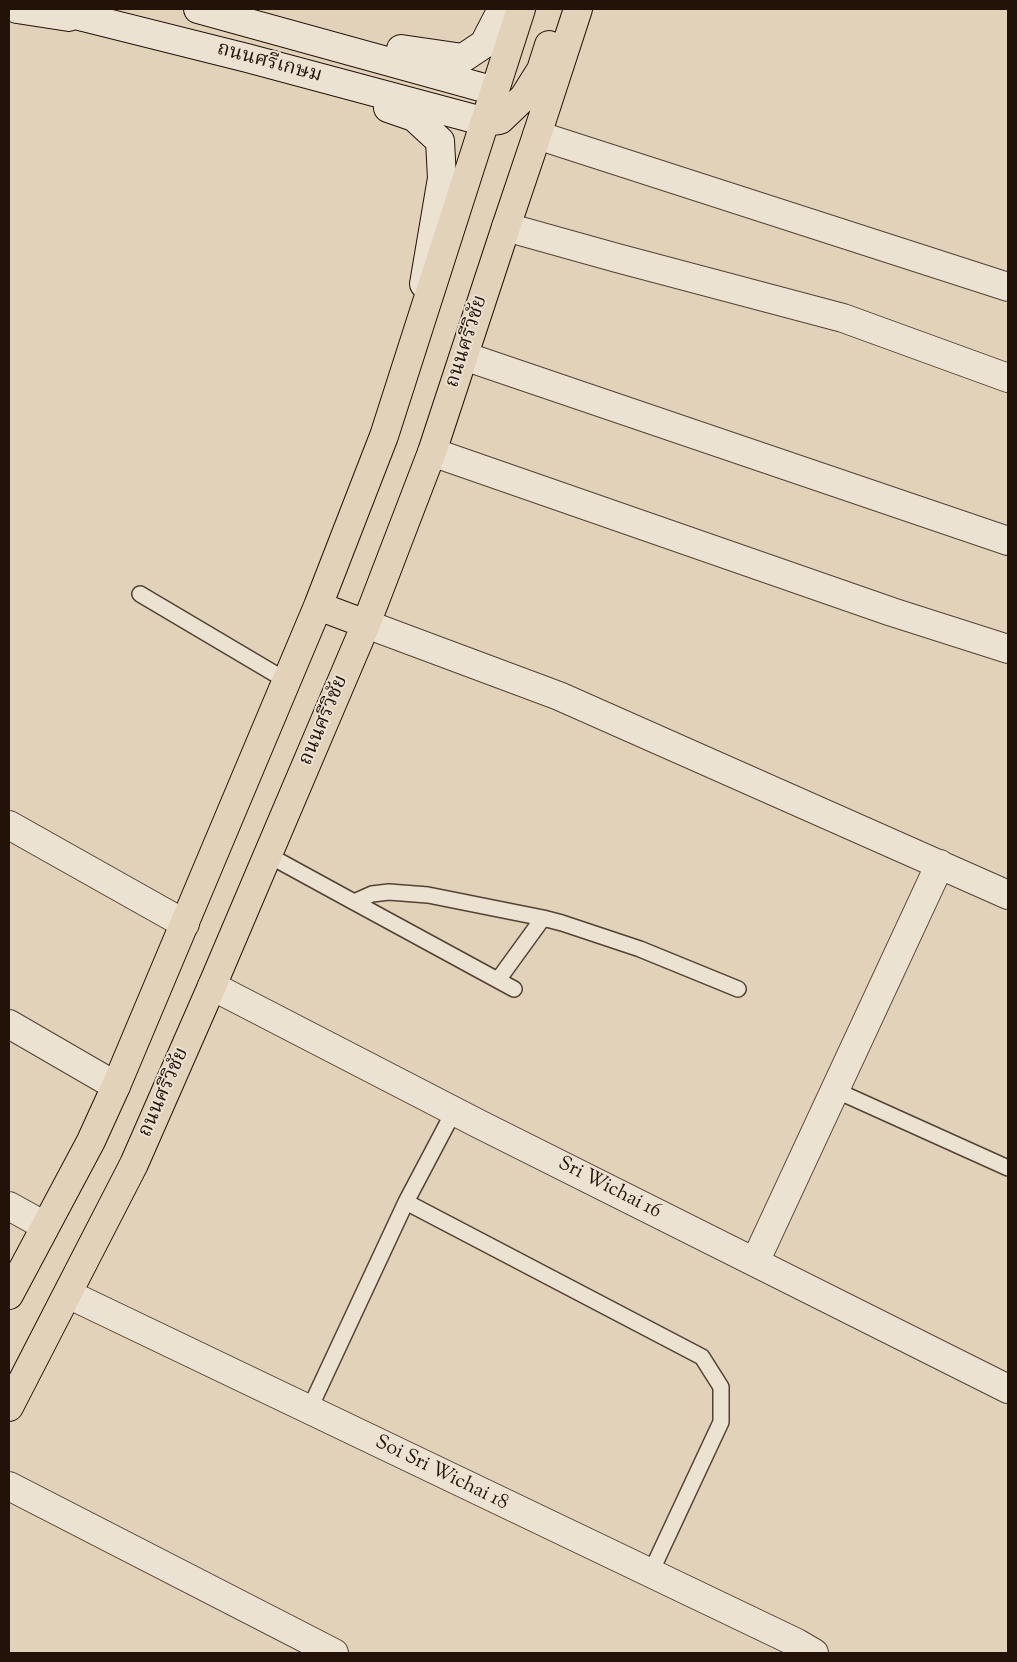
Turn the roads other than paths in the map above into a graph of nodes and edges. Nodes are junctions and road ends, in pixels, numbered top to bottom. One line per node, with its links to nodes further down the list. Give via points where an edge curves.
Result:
1 (17, 9): 8 (street)
2 (51, 9): 8 (street, ถนนศรีเกษม)
3 (198, 9): 9 (street, ถนนศรีเกษม)
4 (502, 9): 9 (street, via 484,44 463,58)
5 (521, 9): 11 (main road)
6 (562, 9): 11 (main road, via 541,70 524,97)
7 (578, 9): 13 (main road, ถนนศรีวิชัย)
8 (112, 24): 10 (street, ถนนศรีเกษม)
9 (259, 25): 11 (street, ถนนศรีเกษม)
10 (247, 58): 12 (street, ถนนศรีเกษม); 17 (street, via 414,117 440,141 442,178)
11 (503, 101): 12 (main road); 14 (main road, via 519,121 524,143)
12 (486, 122): 17 (main road)
13 (538, 135): 14 (main road, ถนนศรีวิชัย); 16 (street)
14 (516, 196): 15 (main road, ถนนศรีวิชัย)
15 (506, 226): 18 (main road, ถนนศรีวิชัย); 19 (street, via 842,318)
16 (1008, 287)
17 (415, 337): 23 (main road, via 384,436)
18 (464, 356): 20 (main road, ถนนศรีวิชัย); 21 (street)
19 (1008, 378)
20 (432, 452): 24 (main road, ถนนศรีวิชัย); 25 (street, via 892,612)
21 (1008, 541)
22 (140, 594): 26 (lane)
23 (318, 606): 24 (main road); 26 (main road)
24 (366, 624): 28 (main road, ถนนศรีวิชัย); 29 (street, via 559,696)
25 (1008, 649)
26 (286, 681): 33 (main road)
27 (9, 826): 33 (street)
28 (268, 855): 31 (lane); 35 (main road, ถนนศรีวิชัย)
29 (940, 864): 30 (street); 40 (street)
30 (1008, 895)
31 (354, 902): 32 (lane, via 372,894 389,892 428,895); 34 (lane)
32 (543, 918): 34 (lane); 37 (lane, via 640,948)
33 (185, 924): 39 (main road)
34 (498, 980): 36 (lane)
35 (212, 986): 41 (street, Sri Wichai 16); 47 (main road, ถนนศรีวิชัย, via 134,1164)
36 (514, 988)
37 (738, 989)
38 (9, 1024): 39 (street)
39 (116, 1086): 45 (main road)
40 (835, 1090): 42 (lane); 46 (street)
41 (454, 1111): 43 (lane); 46 (street, Sri Wichai 16)
42 (1008, 1168)
43 (406, 1202): 51 (lane); 53 (lane, via 702,1357 721,1387 721,1422)
44 (9, 1206): 45 (street)
45 (45, 1226): 48 (main road)
46 (755, 1262): 49 (street, Sri Wichai 16)
47 (68, 1294): 50 (main road, ถนนศรีวิชัย); 51 (street, Soi Sri Wichai 18)
48 (9, 1296)
49 (1008, 1389)
50 (9, 1407)
51 (309, 1410): 53 (street, Soi Sri Wichai 18)
52 (9, 1486): 54 (street)
53 (650, 1574): 55 (street, Soi Sri Wichai 18)
54 (334, 1653)
55 (814, 1653)

